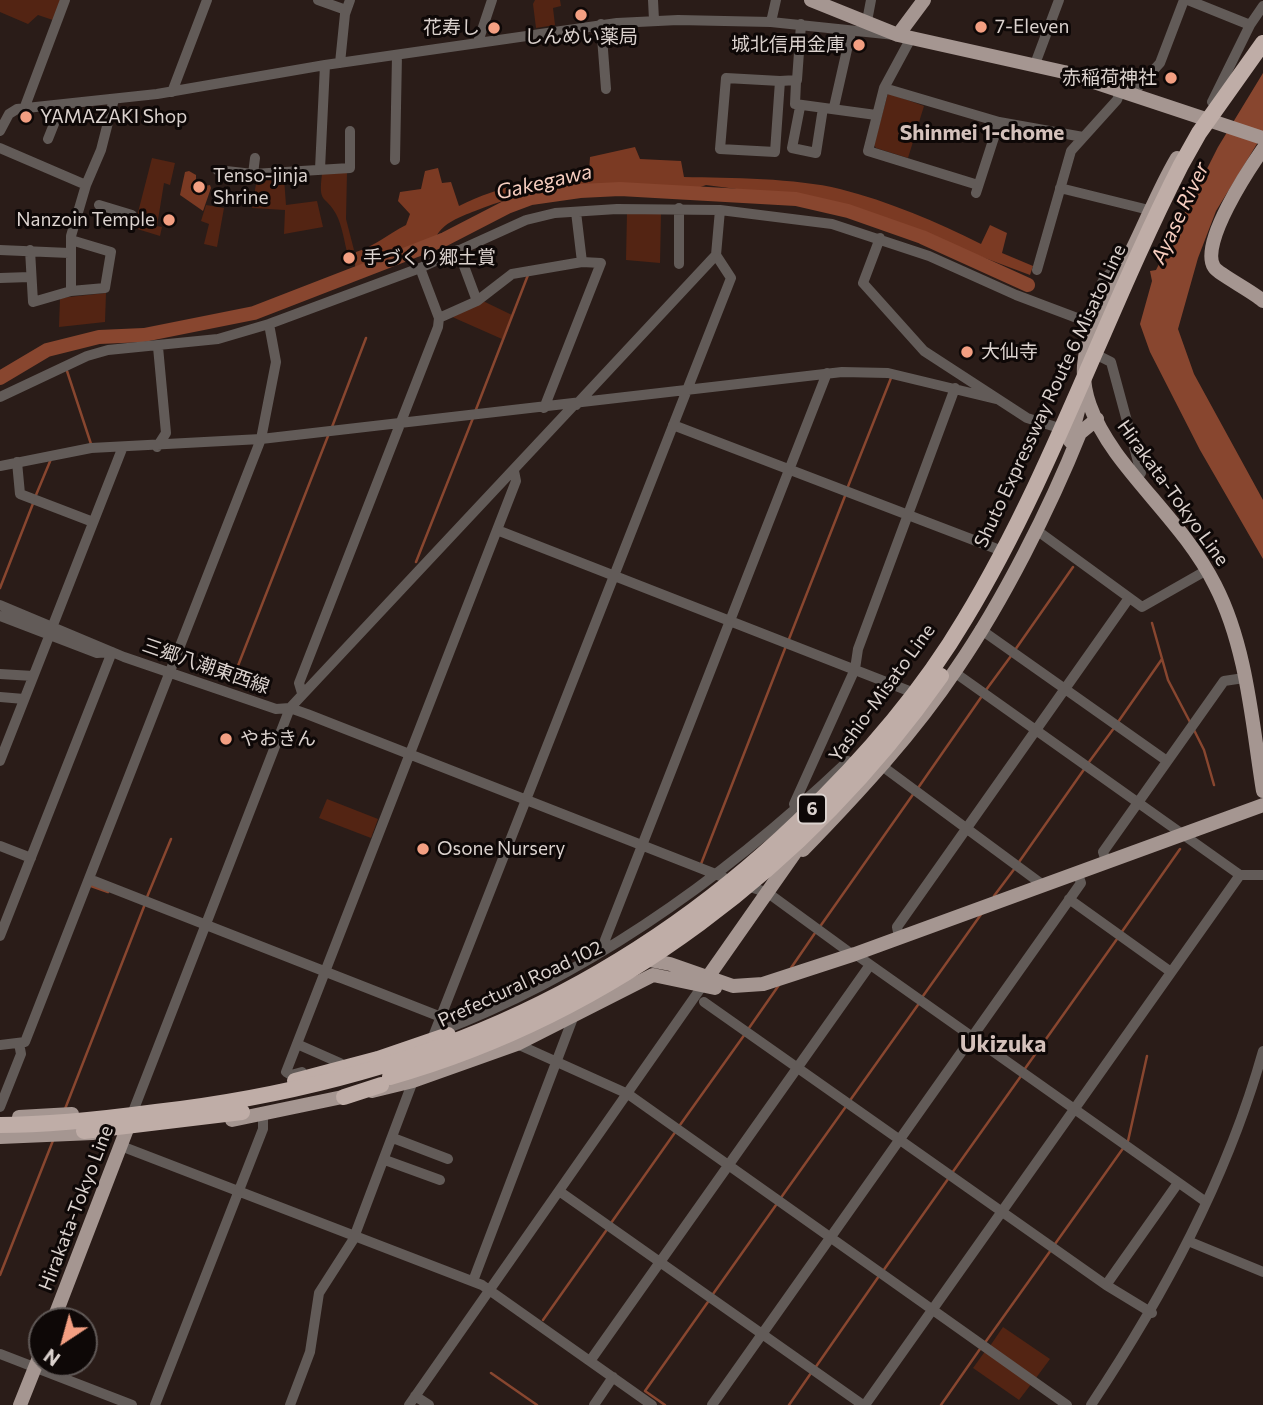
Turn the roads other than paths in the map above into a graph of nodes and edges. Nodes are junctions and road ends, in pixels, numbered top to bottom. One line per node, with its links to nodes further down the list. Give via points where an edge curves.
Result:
1 (65, 0): 40 (street)
2 (207, 0): 34 (street)
3 (318, 0): 12 (street)
4 (653, 0): 15 (street)
5 (776, 0): 17 (street)
6 (811, 0): 14 (main road)
7 (871, 0): 18 (street)
8 (924, 0): 22 (main road)
9 (1059, 0): 28 (street)
10 (1186, 0): 16 (street); 35 (street, via 1160,63)
11 (487, 1): 23 (street)
12 (348, 5): 27 (street)
13 (1263, 6): 16 (street)
14 (829, 7): 18 (main road); 20 (street, via 827,17)
15 (654, 20): 17 (street); 19 (street)
16 (1252, 21): 42 (street)
17 (771, 22): 20 (street)
18 (867, 22): 22 (main road)
19 (601, 24): 23 (street); 33 (street)
20 (805, 25): 21 (street); 31 (street)
21 (851, 32): 22 (street); 39 (street)
22 (904, 37): 28 (main road); 32 (street)
23 (478, 42): 25 (street)
24 (1263, 44): 141 (highway, Shuto Expressway Route 6 Misato Line / 6, bridge, via 1181,164 1052,453 980,595 922,683)
25 (397, 55): 27 (street); 52 (street)
26 (1263, 61): 152 (highway, Shuto Expressway Route 6 Misato Line / 6, bridge, via 1214,130 1170,208 1051,480 971,630 917,709)
27 (340, 63): 29 (street)
28 (1035, 64): 35 (main road)
29 (325, 65): 34 (street); 53 (street)
30 (780, 81): 30 (street, via 775,152 720,149 726,78); 31 (street)
31 (796, 82): 38 (street, via 795,104)
32 (884, 88): 41 (street); 43 (street)
33 (606, 89)
34 (172, 92): 36 (street)
35 (1126, 92): 42 (main road); 46 (street)
36 (114, 99): 37 (street); 56 (street)
37 (54, 106): 40 (street); 48 (street)
38 (800, 107): 39 (street); 39 (street, via 792,148 816,153)
39 (828, 108): 41 (street)
40 (24, 109): 44 (street, via 12,110)
41 (876, 115): 43 (street, via 868,151 977,189)
42 (1209, 120): 47 (main road); 61 (main road, Hirakata-Tokyo Line)
43 (999, 122): 46 (street)
44 (1, 125)
45 (350, 131): 53 (street, via 350,168)
46 (1083, 137): 57 (street, via 1071,151)
47 (1263, 137)
48 (48, 139)
49 (0, 148): 56 (street)
50 (1263, 149): 79 (main road, via 1227,209 1210,255 1219,273)
51 (255, 158): 55 (street)
52 (395, 160)
53 (320, 169): 55 (street)
54 (217, 170): 55 (street)
55 (253, 174)
56 (86, 185): 65 (street)
57 (1060, 188): 61 (street); 74 (street)
58 (99, 205): 63 (street)
59 (679, 208): 60 (street); 62 (street); 72 (street)
60 (720, 209): 64 (street, via 800,218); 70 (street)
61 (1149, 210): 82 (main road, Hirakata-Tokyo Line)
62 (576, 212): 68 (street, via 526,220); 71 (street)
63 (132, 215)
64 (880, 238): 82 (street); 90 (street, via 863,283 872,296 924,351)
65 (71, 240): 69 (street); 77 (street, via 111,252 105,288)
66 (0, 250): 67 (street)
67 (30, 250): 69 (street); 75 (street)
68 (458, 250): 73 (street); 78 (street)
69 (69, 253): 77 (street)
70 (716, 255): 88 (street, via 731,278); 91 (street)
71 (582, 262): 78 (street, via 512,274); 92 (street, via 601,263)
72 (678, 264)
73 (420, 268): 80 (street); 81 (street)
74 (1037, 270)
75 (30, 277): 76 (street); 77 (street, via 33,302)
76 (0, 278)
77 (71, 291)
78 (477, 301): 80 (street)
79 (1263, 301)
80 (439, 318): 94 (street)
81 (269, 324): 83 (street, via 218,339); 97 (street, via 276,362)
82 (1093, 324): 84 (main road, Hirakata-Tokyo Line)
83 (158, 347): 89 (street, via 87,356); 98 (street, via 166,433)
84 (1085, 350): 87 (main road, Hirakata-Tokyo Line); 106 (street, via 1111,362 1141,473)
85 (827, 373): 86 (street, via 888,373); 88 (street); 103 (street)
86 (955, 388): 90 (street); 108 (street)
87 (1084, 388): 93 (main road, Hirakata-Tokyo Line); 96 (main road, Yashio-Misato Line, via 1069,397); 102 (main road)
88 (686, 390): 91 (street); 95 (street)
89 (0, 397)
90 (996, 399): 96 (street, via 1027,418)
91 (575, 405): 92 (street); 104 (street)
92 (544, 408): 94 (street)
93 (1097, 419): 102 (main road, Yashio-Misato Line, via 1083,428); 106 (main road, Hirakata-Tokyo Line)
94 (401, 424): 97 (street); 131 (street, via 299,683)
95 (673, 425): 103 (street); 114 (street)
96 (1056, 426): 105 (main road, Yashio-Misato Line)
97 (261, 439): 98 (street); 124 (street)
98 (157, 447): 99 (street)
99 (122, 449): 100 (street, via 91,448); 109 (street)
100 (17, 462): 101 (street); 109 (street, via 20,494)
101 (0, 467)
102 (1065, 468): 107 (main road, Yashio-Misato Line)
103 (789, 470): 108 (street); 119 (street)
104 (514, 471): 111 (street, via 516,481); 131 (street)
105 (1032, 478): 107 (main road); 112 (main road, Yashio-Misato Line)
106 (1137, 478): 113 (main road, Hirakata-Tokyo Line)
107 (1055, 490): 110 (main road, Yashio-Misato Line)
108 (905, 516): 112 (street); 123 (street)
109 (93, 522): 120 (street)
110 (1035, 529): 115 (street); 121 (main road, Yashio-Misato Line)
111 (497, 530): 114 (street); 137 (street)
112 (997, 549): 118 (main road, Yashio-Misato Line)
113 (1207, 570): 115 (street, via 1142,607); 128 (main road, Hirakata-Tokyo Line, via 1235,635)
114 (613, 575): 119 (street); 143 (street)
115 (1129, 598): 129 (street)
116 (0, 605): 120 (street, 三郷八潮東西線)
117 (0, 615): 120 (street, 三郷八潮東西線)
118 (960, 617): 121 (street); 130 (main road, Yashio-Misato Line)
119 (730, 621): 123 (street); 149 (street)
120 (51, 630): 122 (street, 三郷八潮東西線); 127 (street)
121 (980, 630): 125 (main road, Yashio-Misato Line); 129 (street)
122 (112, 652): 124 (street, 三郷八潮東西線); 151 (street)
123 (855, 669): 130 (street); 146 (street, via 794,804)
124 (168, 673): 134 (street, 三郷八潮東西線, via 276,709); 158 (street)
125 (954, 673): 135 (street); 140 (main road, Yashio-Misato Line)
126 (0, 674): 127 (street)
127 (33, 677): 133 (street)
128 (1244, 678): 139 (street, via 1224,681); 142 (main road, Hirakata-Tokyo Line)
129 (1065, 689): 135 (street); 139 (street)
130 (909, 691): 136 (main road, Yashio-Misato Line)
131 (303, 693): 134 (street)
132 (0, 697): 133 (street)
133 (24, 699): 138 (street)
134 (290, 708): 137 (street, 三郷八潮東西線); 162 (street)
135 (1036, 730): 144 (street); 147 (street)
136 (862, 748): 146 (street); 152 (main road, Yashio-Misato Line)
137 (409, 754): 143 (street, 三郷八潮東西線); 168 (street)
138 (1, 755)
139 (1167, 761): 144 (street)
140 (882, 766): 147 (street); 152 (main road, Yashio-Misato Line)
141 (836, 786): 185 (highway, bridge, via 696,900 577,975 450,1035 378,1059); 195 (highway, Shuto Expressway Route 6 Misato Line / 6, bridge, via 741,876 682,921 579,984 463,1039 346,1079 259,1098 116,1117)
142 (1263, 791)
143 (526, 800): 149 (street, 三郷八潮東西線); 173 (street)
144 (1138, 802): 148 (street); 153 (street, via 1103,852)
145 (1263, 805): 148 (main road)
146 (796, 811): 156 (street)
147 (967, 827): 159 (street); 164 (street, via 897,927)
148 (1183, 834): 153 (main road); 157 (street)
149 (642, 845): 156 (street, 三郷八潮東西線); 165 (street)
150 (0, 846): 151 (street)
151 (31, 858): 163 (street)
152 (786, 861): 160 (main road); 189 (highway, bridge, via 703,930 587,1005 462,1061); 196 (highway, Shuto Expressway Route 6 Misato Line / 6, bridge, via 620,976 510,1032 409,1071 324,1095 180,1121)
153 (1106, 861): 154 (main road)
154 (1077, 872): 159 (main road); 161 (street, via 1081,883)
155 (1263, 874): 157 (street)
156 (719, 875): 160 (street, 三郷八潮東西線); 165 (street)
157 (1241, 875): 169 (street)
158 (89, 879): 162 (street); 177 (street, via 25,1042)
159 (1043, 885): 164 (main road)
160 (768, 893): 166 (street, 三郷八潮東西線); 170 (main road)
161 (1069, 899): 169 (street); 176 (street)
162 (205, 925): 168 (street); 191 (street)
163 (0, 936)
164 (899, 937): 166 (main road)
165 (606, 947): 172 (street)
166 (854, 955): 167 (street, 三郷八潮東西線); 170 (main road, Prefectural Road 102, via 762,990 744,992)
167 (870, 965): 176 (street, 三郷八潮東西線); 184 (street)
168 (324, 971): 173 (street); 178 (street)
169 (1171, 972): 192 (street)
170 (706, 981): 172 (main road, Prefectural Road 102, via 670,964 634,957 611,961); 174 (main road, Prefectural Road 102, via 653,975); 188 (street)
171 (704, 1002): 184 (street)
172 (503, 1011): 175 (street); 187 (main road, Prefectural Road 102, via 397,1058)
173 (441, 1017): 175 (street)
174 (573, 1018): 179 (main road, Prefectural Road 102); 182 (street)
175 (434, 1034): 183 (street)
176 (972, 1037): 192 (street, 三郷八潮東西線); 199 (street)
177 (19, 1043): 180 (street); 190 (street, via 21,1054)
178 (296, 1044): 183 (street); 185 (street)
179 (517, 1044): 182 (street); 186 (main road, Prefectural Road 102)
180 (0, 1045)
181 (1263, 1051): 207 (street, via 1236,1134)
182 (558, 1062): 188 (street); 214 (street)
183 (340, 1063): 185 (street)
184 (796, 1068): 199 (street); 202 (street)
185 (286, 1078): 187 (highway)
186 (413, 1081): 189 (main road, Prefectural Road 102); 198 (street)
187 (259, 1091): 191 (main road, Prefectural Road 102)
188 (628, 1094): 202 (street); 206 (street)
189 (344, 1097): 193 (main road, Prefectural Road 102)
190 (0, 1107)
191 (134, 1109): 194 (main road); 197 (main road, Hirakata-Tokyo Line)
192 (1074, 1109): 204 (street, 三郷八潮東西線); 208 (street)
193 (263, 1115): 197 (main road, Prefectural Road 102); 205 (street, via 263,1129)
194 (0, 1118)
195 (0, 1125)
196 (0, 1136): 197 (main road)
197 (124, 1138): 205 (street); 217 (main road, Hirakata-Tokyo Line)
198 (394, 1138): 200 (street); 201 (street)
199 (898, 1139): 208 (street); 210 (street)
200 (448, 1159)
201 (385, 1160): 203 (street); 209 (street)
202 (728, 1164): 210 (street); 212 (street)
203 (440, 1180)
204 (1178, 1183): 207 (street, 三郷八潮東西線); 215 (street)
205 (239, 1190): 209 (street); 230 (street)
206 (559, 1191): 212 (street); 216 (street)
207 (1206, 1202): 211 (street)
208 (1002, 1213): 215 (street); 218 (street)
209 (356, 1235): 214 (street); 231 (street, via 320,1293 310,1352)
210 (829, 1236): 218 (street); 220 (street)
211 (1188, 1241): 213 (street); 219 (street)
212 (659, 1263): 220 (street); 222 (street)
213 (1263, 1272)
214 (473, 1281): 216 (street)
215 (1105, 1285): 219 (street)
216 (490, 1290): 222 (street); 227 (street)
217 (58, 1307)
218 (933, 1309): 236 (street); 237 (street)
219 (1152, 1313): 238 (street)
220 (760, 1335): 235 (street); 236 (street)
221 (0, 1354): 223 (street)
222 (590, 1361): 226 (street)
223 (28, 1365)
224 (31, 1377): 229 (main road)
225 (58, 1377): 228 (street)
226 (613, 1377): 233 (street); 234 (street)
227 (412, 1400): 232 (street)
228 (127, 1404)
229 (20, 1405)
230 (155, 1405)
231 (290, 1405)
232 (429, 1405)
233 (594, 1405)
234 (652, 1405)
235 (712, 1405)
236 (864, 1405)
237 (1067, 1405)
238 (1091, 1405)

